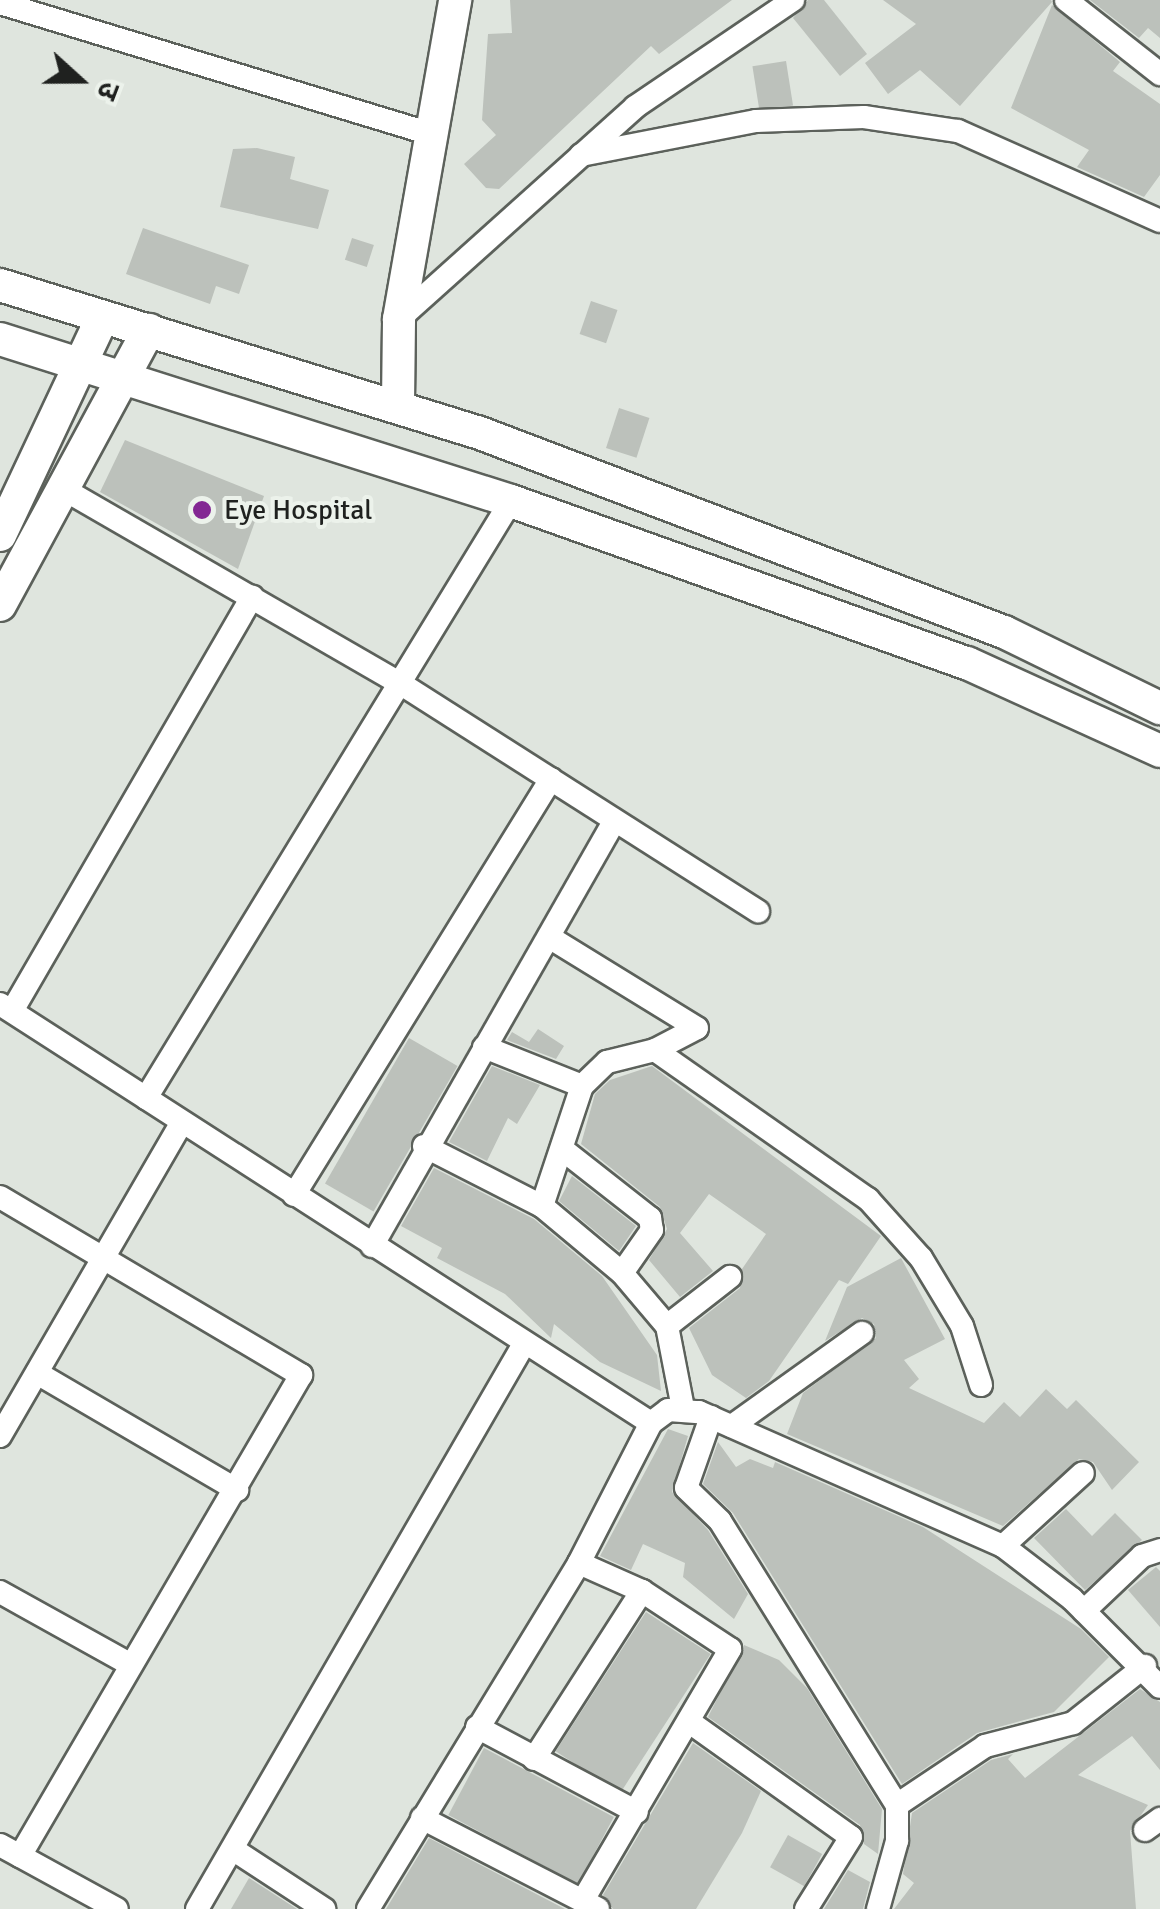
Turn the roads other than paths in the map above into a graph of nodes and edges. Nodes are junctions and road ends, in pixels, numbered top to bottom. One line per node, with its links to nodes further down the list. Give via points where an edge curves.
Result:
1 (455, 0): 6 (main road)
2 (793, 0): 7 (street, via 635,107)
3 (1066, 0): 5 (street)
4 (0, 3): 6 (street)
5 (1160, 74)
6 (431, 134): 11 (main road)
7 (582, 155): 8 (street, via 756,121 864,117 958,131); 11 (street)
8 (1160, 220)
9 (0, 285): 10 (main road)
10 (102, 318): 12 (main road); 14 (main road)
11 (399, 319): 16 (main road)
12 (149, 330): 15 (main road); 16 (main road)
13 (0, 339): 14 (main road)
14 (84, 367): 15 (main road); 19 (main road)
15 (124, 383): 17 (main road); 18 (main road)
16 (398, 403): 23 (main road, via 1004,632)
17 (65, 490): 20 (street); 21 (main road)
18 (511, 501): 22 (street); 24 (main road, via 968,662)
19 (0, 536)
20 (252, 597): 22 (street); 29 (street)
21 (0, 605)
22 (398, 682): 25 (street); 33 (street)
23 (1160, 708)
24 (1160, 752)
25 (550, 779): 26 (street); 37 (street)
26 (614, 822): 27 (street); 28 (street)
27 (758, 911)
28 (549, 938): 30 (street); 31 (street, via 697,1028)
29 (6, 1007): 33 (street)
30 (484, 1047): 32 (street); 35 (street)
31 (656, 1050): 32 (street, via 607,1062); 48 (street, via 868,1199 921,1258 962,1326)
32 (582, 1086): 36 (street)
33 (146, 1098): 34 (street)
34 (182, 1122): 37 (street); 41 (street)
35 (424, 1146): 39 (street); 40 (street)
36 (562, 1150): 39 (street); 42 (street, via 650,1218 652,1230)
37 (294, 1195): 40 (street)
38 (0, 1196): 41 (street)
39 (542, 1206): 42 (street)
40 (372, 1246): 46 (street)
41 (102, 1260): 47 (street); 54 (street, via 301,1375)
42 (622, 1273): 44 (street)
43 (730, 1277): 44 (street)
44 (667, 1326): 49 (street)
45 (862, 1333): 50 (street)
46 (524, 1344): 51 (street); 70 (street)
47 (37, 1373): 52 (street); 54 (street)
48 (980, 1385)
49 (684, 1408): 50 (street); 51 (street)
50 (722, 1421): 55 (street); 67 (street, via 686,1488 720,1522)
51 (651, 1423): 57 (street)
52 (0, 1436)
53 (1083, 1474): 55 (street)
54 (237, 1490): 61 (street)
55 (1002, 1546): 60 (street)
56 (1160, 1550): 60 (street, via 1142,1556)
57 (579, 1563): 59 (street); 65 (street)
58 (0, 1592): 61 (street)
59 (642, 1592): 64 (street, via 730,1649); 66 (street)
60 (1084, 1611): 62 (street)
61 (131, 1665): 71 (street)
62 (1145, 1666): 63 (street); 67 (street, via 1074,1723 985,1746)
63 (1160, 1687)
64 (691, 1723): 68 (street); 77 (street, via 851,1836)
65 (477, 1727): 66 (street); 69 (street)
66 (534, 1759): 68 (street)
67 (897, 1805): 78 (street, via 897,1842)
68 (637, 1812): 72 (street)
69 (422, 1818): 72 (street); 76 (street)
70 (234, 1850): 74 (street); 75 (street)
71 (10, 1851): 73 (street)
72 (591, 1904)
73 (117, 1909)
74 (197, 1909)
75 (324, 1909)
76 (368, 1909)
77 (806, 1909)
78 (878, 1909)

